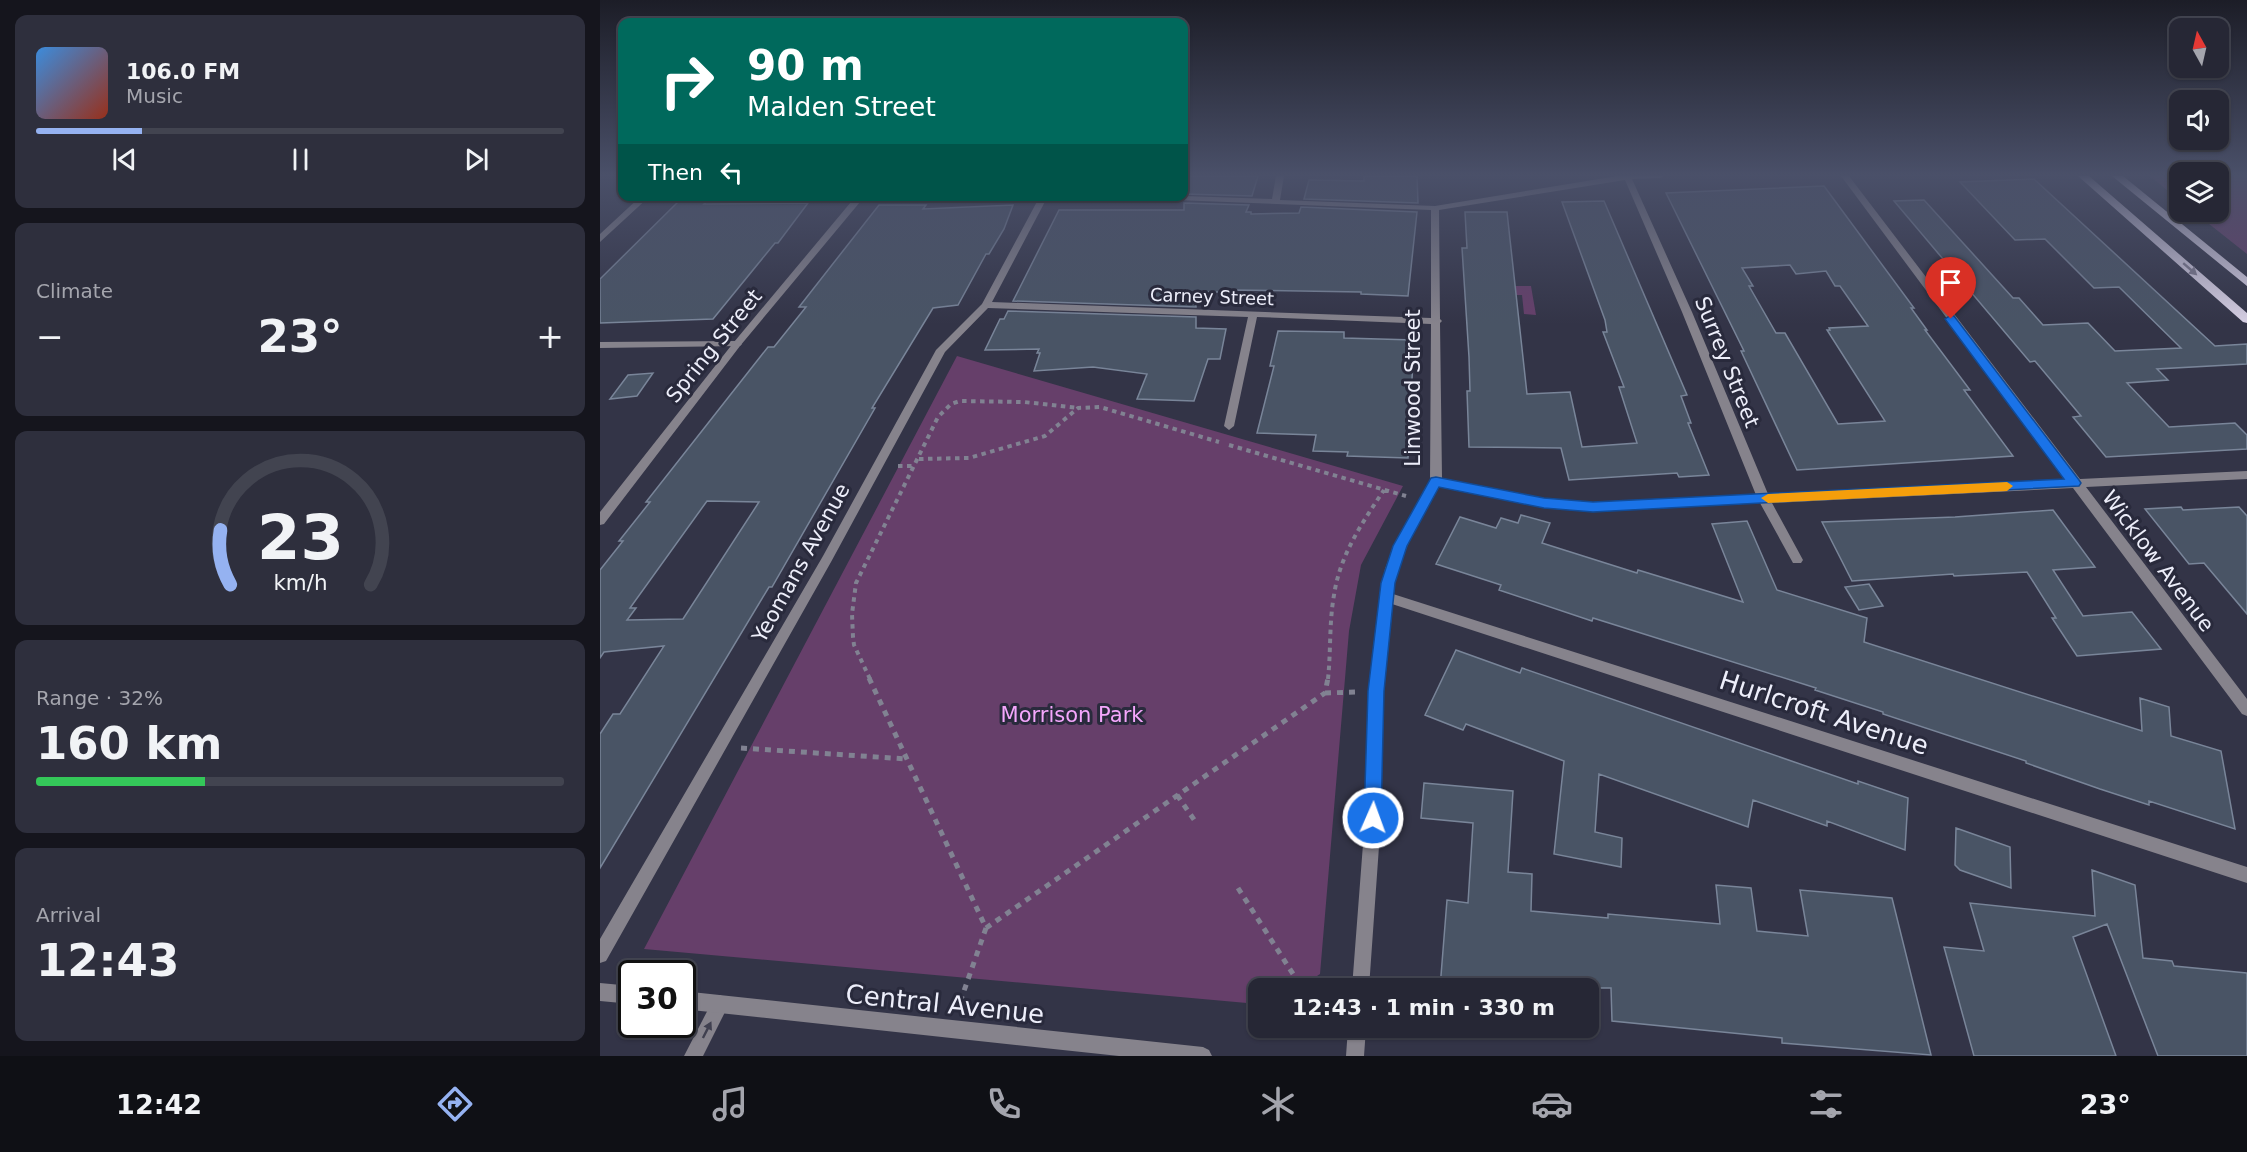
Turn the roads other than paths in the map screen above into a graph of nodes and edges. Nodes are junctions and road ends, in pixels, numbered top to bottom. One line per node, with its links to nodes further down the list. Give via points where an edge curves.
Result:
1 (615, 225): 9 (street)
2 (836, 225): 15 (street, Spring Street)
3 (1028, 225): 11 (street, Yeomans Avenue)
4 (1435, 225): 14 (street, Linwood Street)
5 (1649, 225): 21 (street, Surrey Street)
6 (1882, 225): 20 (street, Wicklow Avenue)
7 (2140, 225): 13 (main road, one-way to 13)
8 (2177, 225): 10 (main road)
9 (600, 239)
10 (2247, 283)
11 (986, 305): 12 (street, Carney Street); 27 (street, Yeomans Avenue, via 941,350 821,570)
12 (1253, 315): 14 (street, Carney Street); 17 (street)
13 (2247, 319)
14 (1437, 321): 19 (street, Linwood Street)
15 (737, 344): 16 (street); 22 (street, Spring Street)
16 (600, 345)
17 (1229, 426)
18 (2247, 475): 20 (street)
19 (1436, 482): 21 (street, via 1570,506); 24 (street, Linwood Street, via 1400,546)
20 (2074, 483): 21 (street); 25 (street, Wicklow Avenue)
21 (1764, 499): 23 (street, Surrey Street)
22 (600, 521)
23 (1797, 560)
24 (1386, 597): 26 (street, Hurlcroft Avenue); 28 (street, Linwood Street, via 1376,691 1373,818)
25 (2247, 710)
26 (2247, 875)
27 (600, 955)
28 (1361, 978)
29 (600, 992): 30 (street)
30 (618, 994)
31 (696, 1001): 32 (street, Central Avenue)
32 (720, 1004): 34 (street, Central Avenue); 35 (street, one-way to 32)
33 (1356, 1038): 37 (street)
34 (1144, 1054): 36 (street, Central Avenue)
35 (693, 1056)
36 (1203, 1056)
37 (1355, 1056)

